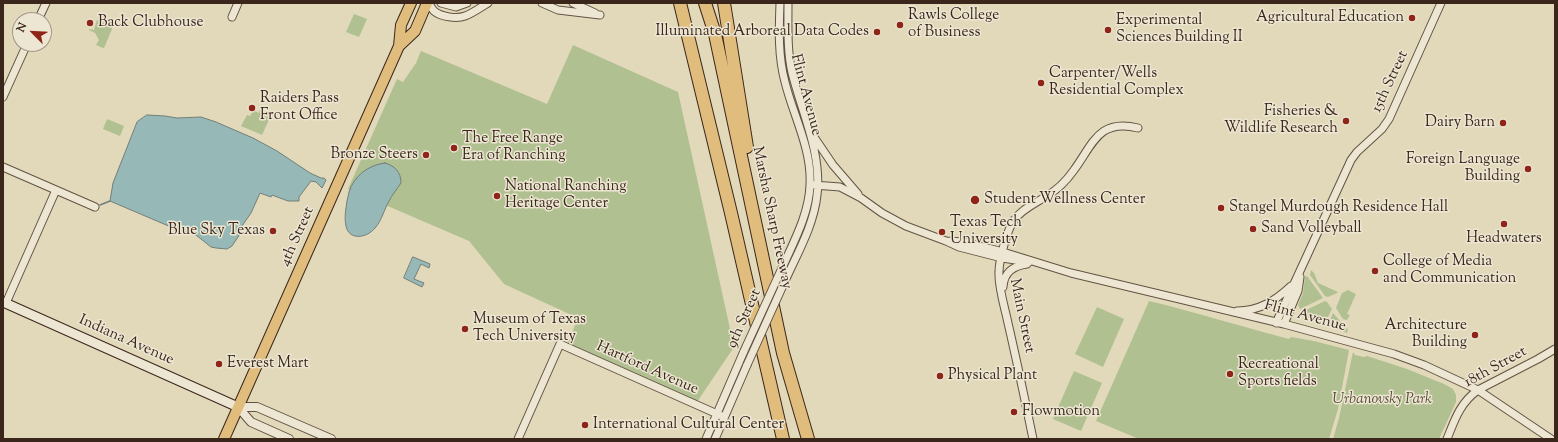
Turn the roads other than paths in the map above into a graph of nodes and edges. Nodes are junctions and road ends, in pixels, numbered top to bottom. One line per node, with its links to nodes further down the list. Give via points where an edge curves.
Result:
1 (238, 3): 15 (street)
2 (411, 3): 16 (main road, 4th Street, via 401,25)
3 (428, 3): 6 (street, via 434,11 461,17); 16 (main road, 4th Street, via 415,31)
4 (441, 3): 5 (street, via 456,7)
5 (467, 3)
6 (488, 3)
7 (542, 3): 8 (street, via 558,10 600,15)
8 (573, 3)
9 (680, 3): 47 (highway)
10 (705, 3): 30 (highway, Marsha Sharp Freeway, via 715,34)
11 (724, 3): 30 (highway, via 755,200 770,268)
12 (780, 3): 22 (street, Flint Avenue, via 779,44 782,72 806,150)
13 (788, 3): 19 (street, Flint Avenue, via 790,62)
14 (1441, 3): 29 (street, 15th Street, via 1392,114 1382,129 1351,160)
15 (232, 17)
16 (399, 46): 38 (main road, 4th Street)
17 (23, 52): 18 (street)
18 (3, 98)
19 (807, 125): 23 (street, Flint Avenue, via 816,158); 25 (street, Flint Avenue, via 833,165)
20 (1138, 128): 27 (street, Main Street, via 1116,125 1103,131 1062,184 1015,218 1008,231)
21 (3, 167): 24 (street)
22 (810, 185): 23 (street, Flint Avenue); 39 (street, 9th Street, bridge, via 804,216)
23 (818, 186): 25 (street, Flint Avenue, via 840,187); 40 (street, 9th Street, bridge, via 809,226)
24 (56, 190): 26 (street); 32 (street)
25 (861, 198): 27 (street, Flint Avenue, via 906,226 959,247)
26 (95, 207)
27 (1002, 255): 28 (street, Flint Avenue, via 1022,262); 31 (street, Main Street, via 998,273)
28 (1035, 262): 31 (street, via 1022,264 1010,270 1004,277); 33 (street, Flint Avenue)
29 (1301, 271): 33 (street, via 1291,286 1266,306 1239,311); 34 (street, 15th Street); 35 (street, 15th Street, via 1298,291)
30 (768, 284): 48 (highway, Marsha Sharp Freeway, via 783,353)
31 (1002, 295): 49 (street, Main Street)
32 (4, 303): 38 (main road, Indiana Avenue)
33 (1222, 310): 34 (street, Flint Avenue)
34 (1276, 322): 35 (street, Flint Avenue)
35 (1284, 324): 37 (street, Flint Avenue, via 1394,354)
36 (1555, 348): 37 (street, 18th Street)
37 (1478, 390): 50 (street, 18th Street, via 1463,405); 51 (street, Flint Avenue)
38 (238, 407): 42 (main road, 4th Street); 43 (street, Indiana Avenue, via 251,422); 44 (street, Indiana Avenue, via 257,407)
39 (717, 414): 40 (street, Hartford Avenue); 41 (street, Hartford Avenue, via 560,344); 45 (street, 9th Street)
40 (724, 417): 46 (street, 9th Street)
41 (518, 438)
42 (224, 439)
43 (289, 439)
44 (331, 439)
45 (706, 439)
46 (715, 439)
47 (783, 439)
48 (808, 439)
49 (1034, 439)
50 (1447, 439)
51 (1551, 439)

